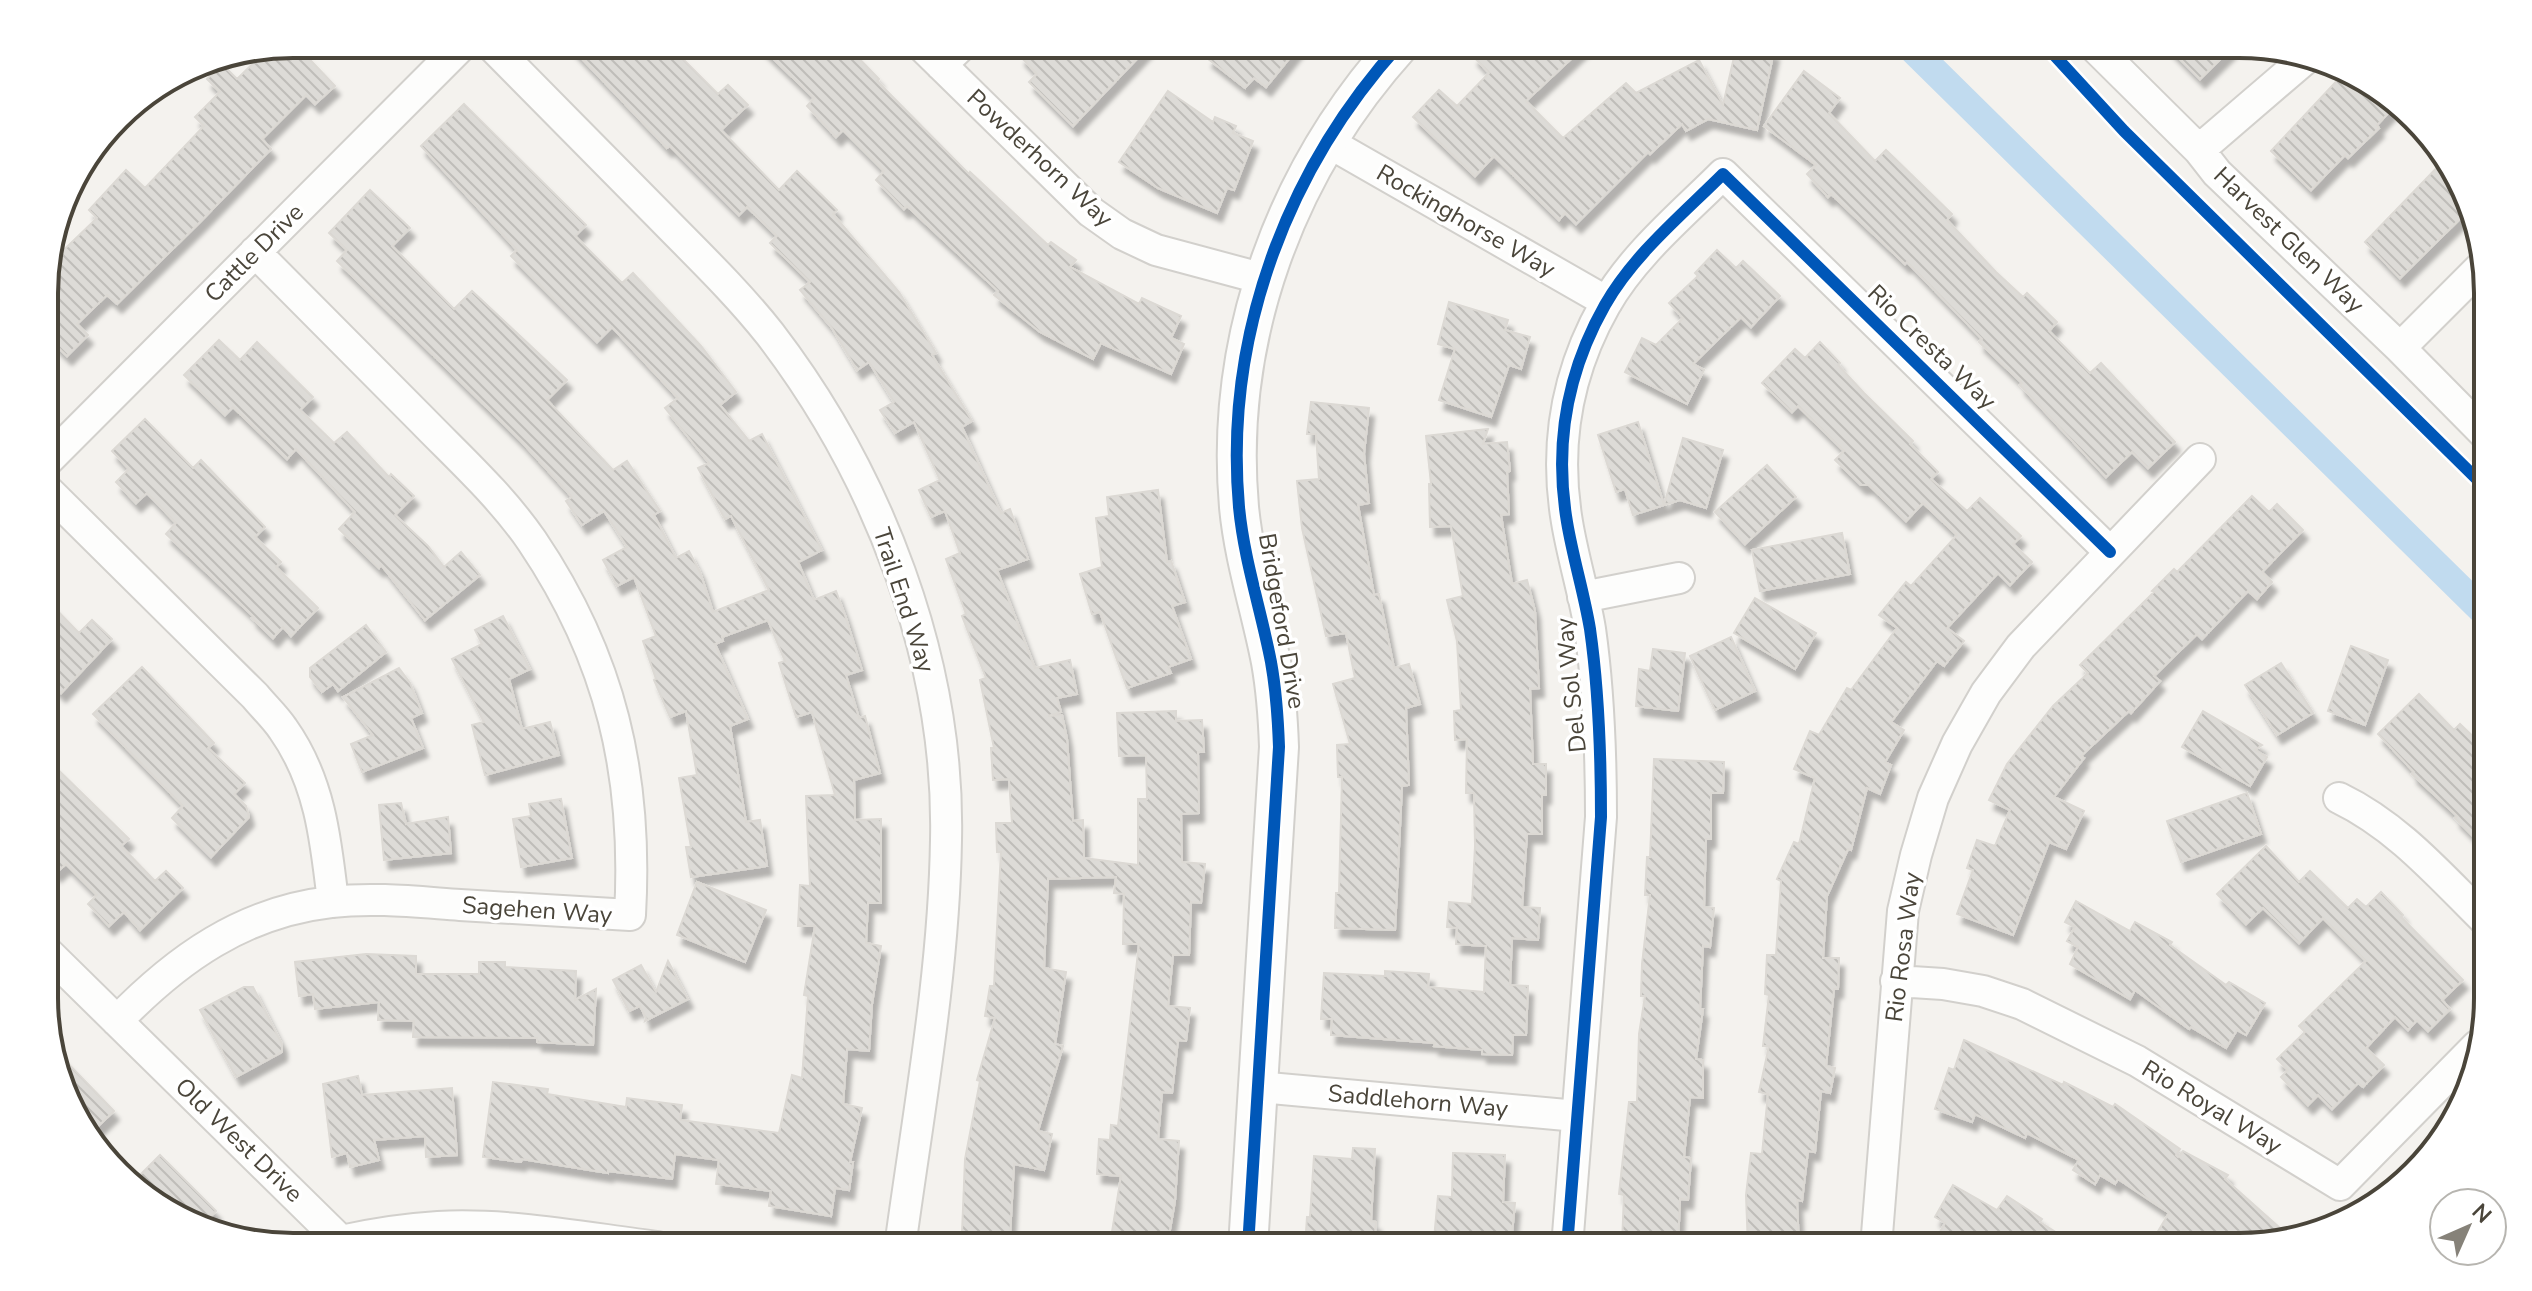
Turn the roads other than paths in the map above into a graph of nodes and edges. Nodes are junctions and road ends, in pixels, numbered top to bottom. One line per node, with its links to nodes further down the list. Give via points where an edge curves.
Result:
1 (1388, 58): 7 (street, Bridgeford Drive)
2 (2106, 58): 8 (street, Harvest Glen Way)
3 (448, 59): 10 (street, Cattle Drive)
4 (505, 59): 36 (street, Trail End Way, via 768,332 833,426 895,556 933,695 947,837 943,923)
5 (948, 59): 12 (street, Powderhorn Way, via 1091,212 1122,234 1156,250)
6 (2297, 66): 8 (street)
7 (1326, 141): 12 (street, Bridgeford Drive, via 1285,221); 13 (street, Rockinghorse Way)
8 (2199, 150): 14 (street, Harvest Glen Way)
9 (1723, 174): 13 (street, Del Sol Way, via 1649,249); 19 (street, Rio Cresta Way)
10 (255, 252): 16 (street, Cattle Drive); 23 (street, Sagehen Way, via 495,493 530,539 562,588 603,681 631,809 630,915)
11 (2473, 275): 14 (street)
12 (1264, 279): 29 (street, Bridgeford Drive, via 1252,320 1237,444 1239,507 1270,659 1279,747)
13 (1607, 302): 21 (street, Del Sol Way, via 1580,355 1562,438 1561,481)
14 (2400, 348): 15 (street, Harvest Glen Way)
15 (2474, 423)
16 (59, 449)
17 (2200, 459): 19 (street, Rio Rosa Way)
18 (59, 502): 23 (street, via 283,729 314,787)
19 (2110, 552): 26 (street, Rio Rosa Way, via 2021,646 1957,744 1916,855 1903,911)
20 (1679, 578): 21 (street)
21 (1583, 597): 30 (street, Del Sol Way, via 1597,690 1601,785)
22 (2339, 798): 24 (street, via 2398,834)
23 (333, 902): 27 (street, Sagehen Way, via 264,918 223,935 174,968)
24 (2474, 909)
25 (58, 963): 27 (street, Old West Drive)
26 (1896, 981): 28 (street, Rio Royal Way, via 1983,991 2022,1004 2137,1061 2340,1185); 32 (street, Rio Rosa Way)
27 (117, 1021): 33 (street, Old West Drive)
28 (2466, 1057)
29 (1259, 1087): 30 (street, Saddlehorn Way); 37 (street, Bridgeford Drive)
30 (1577, 1116): 31 (street, Del Sol Way)
31 (1568, 1232)
32 (1877, 1232)
33 (333, 1233)
34 (380, 1233): 35 (street, Old West Drive, via 439,1227)
35 (536, 1233)
36 (902, 1233)
37 (1249, 1233)

